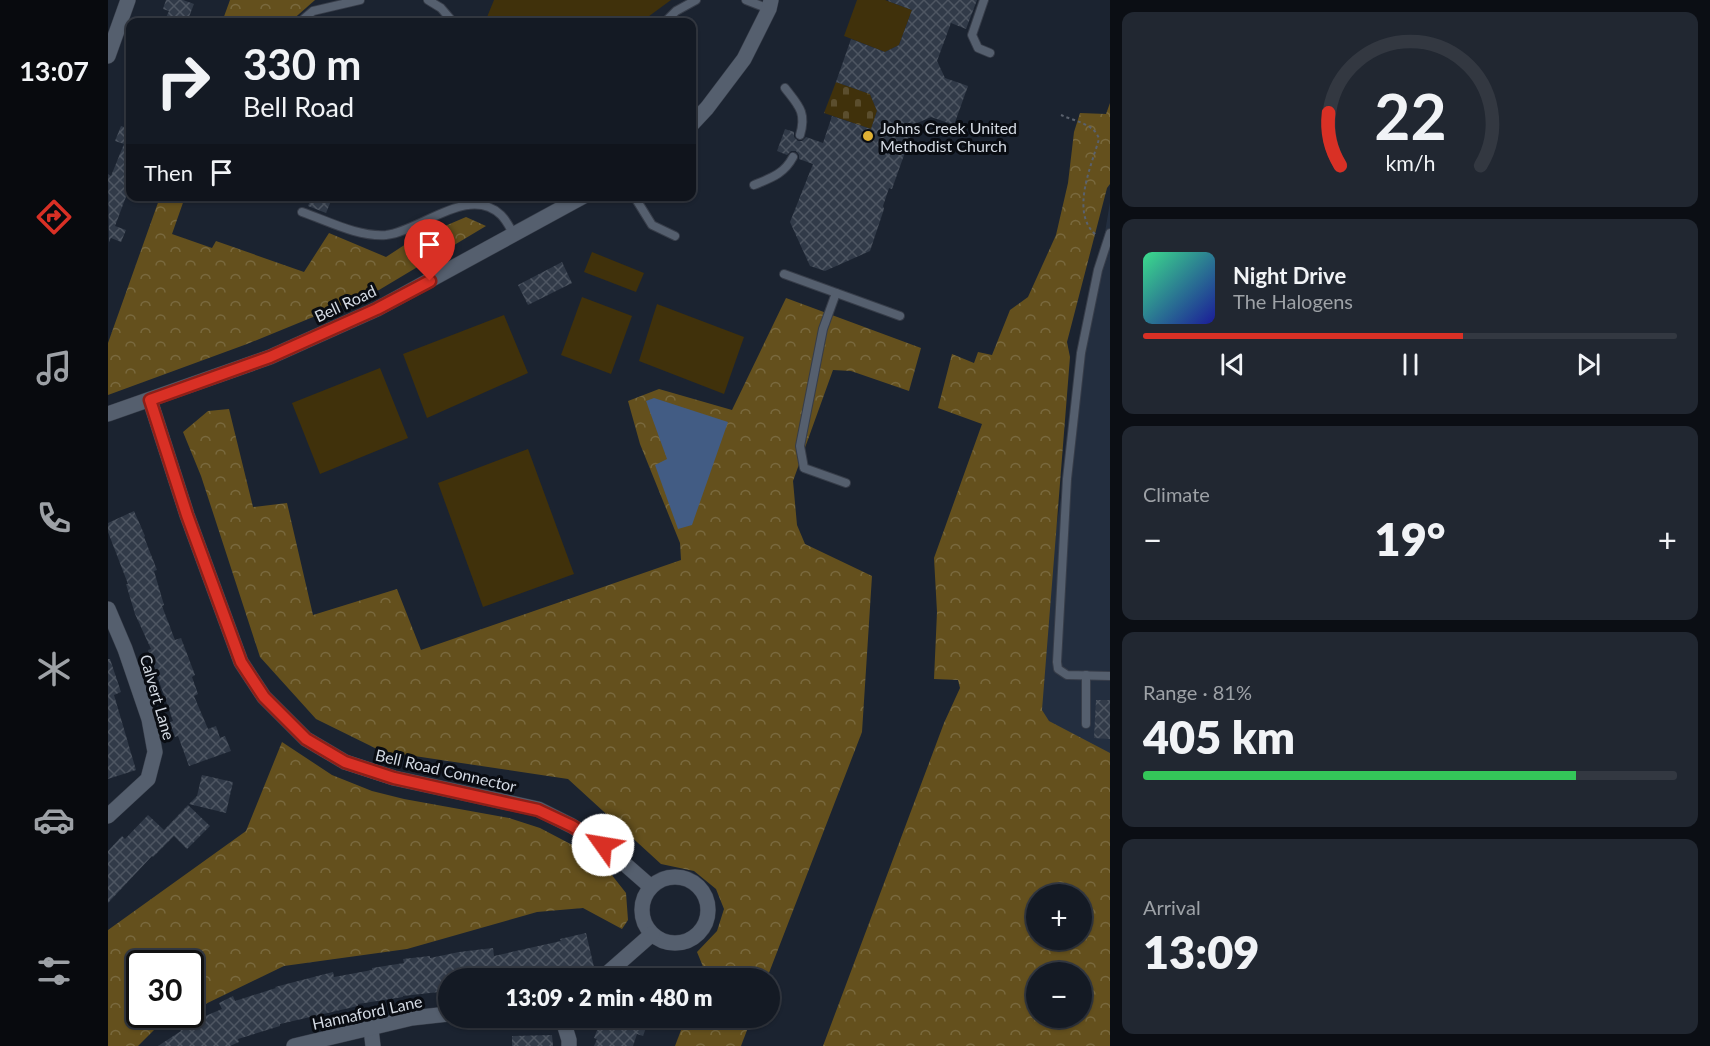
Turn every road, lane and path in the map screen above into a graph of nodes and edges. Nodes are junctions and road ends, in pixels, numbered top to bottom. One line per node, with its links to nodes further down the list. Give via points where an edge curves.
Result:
1 (128, 0): 12 (street)
2 (360, 0): 8 (lane, via 313,11)
3 (428, 0): 9 (lane)
4 (696, 0): 10 (lane)
5 (746, 0): 7 (lane)
6 (984, 0): 11 (lane, via 972,35 978,48)
7 (770, 4): 15 (street, via 744,59)
8 (305, 18)
9 (450, 18)
10 (669, 18)
11 (990, 53)
12 (108, 56)
13 (785, 88): 16 (lane, via 802,110)
14 (1060, 115): 25 (path, via 1097,132 1099,140 1082,196 1092,232)
15 (696, 120)
16 (800, 135)
17 (793, 157): 18 (lane, via 775,176)
18 (754, 185)
19 (575, 201): 23 (street, Bell Road)
20 (637, 201): 24 (lane, via 652,225)
21 (302, 212): 23 (lane, via 363,233 381,235 399,232 462,206 480,205 501,215)
22 (1110, 233): 25 (lane)
23 (514, 235): 29 (street, Bell Road, via 377,309 270,357)
24 (675, 236)
25 (1106, 244): 33 (lane, via 1081,353 1067,479 1057,652 1062,673)
26 (784, 274): 27 (lane)
27 (836, 293): 28 (lane); 31 (lane, via 823,329 800,446 804,468)
28 (900, 316)
29 (150, 400): 30 (street, Bell Road); 37 (street, Bell Road Connector, via 241,662 264,697 306,739 345,762 394,778 538,810 603,845)
30 (108, 414)
31 (846, 483)
32 (108, 609): 36 (street, Calvert Lane, via 125,649 155,752 148,779)
33 (1086, 675): 34 (lane); 35 (lane)
34 (1110, 676)
35 (1086, 724)
36 (108, 816)
37 (651, 887): 38 (street, via 644,897 642,913); 38 (street, via 668,877 691,880 705,894 709,912 702,930 687,941 669,943)
38 (652, 934): 39 (street)
39 (613, 968)
40 (438, 1015): 42 (street, Hannaford Lane)
41 (565, 1028): 45 (street)
42 (371, 1029): 43 (street, Hannaford Lane); 44 (street)
43 (294, 1046)
44 (373, 1046)
45 (569, 1046)

